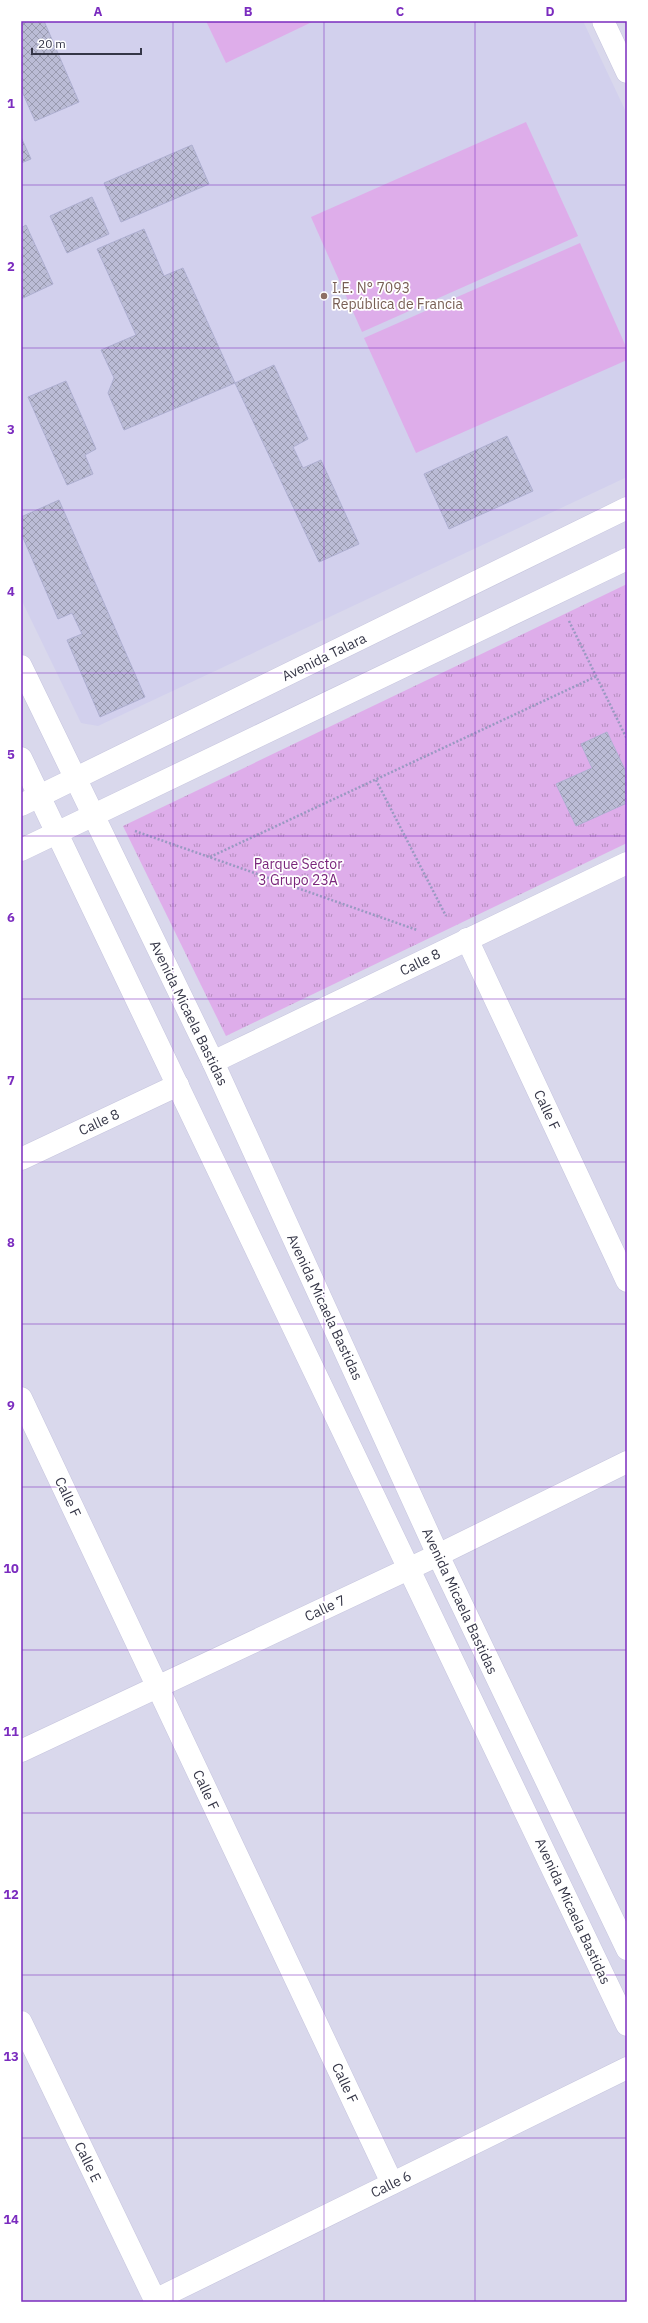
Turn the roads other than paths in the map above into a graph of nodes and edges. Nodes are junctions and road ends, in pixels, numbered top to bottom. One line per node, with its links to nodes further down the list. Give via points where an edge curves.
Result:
1 (603, 21): 2 (street)
2 (627, 72)
3 (627, 508): 7 (street, Avenida Talara)
4 (627, 559): 9 (street)
5 (21, 666): 7 (street, Avenida Micaela Bastidas)
6 (21, 758): 8 (street, Avenida Micaela Bastidas)
7 (76, 779): 8 (street, Avenida Talara); 9 (street, Avenida Micaela Bastidas)
8 (30, 801): 10 (street, Avenida Micaela Bastidas)
9 (94, 816): 10 (street); 14 (street, Avenida Micaela Bastidas)
10 (57, 833): 11 (street); 15 (street, Avenida Micaela Bastidas)
11 (21, 850)
12 (627, 863): 13 (street, Calle 8)
13 (463, 941): 14 (street, Calle 8); 17 (street, Calle F)
14 (213, 1062): 20 (street, Avenida Micaela Bastidas)
15 (178, 1085): 16 (street, Calle 8); 21 (street, Avenida Micaela Bastidas)
16 (21, 1159)
17 (627, 1281)
18 (21, 1398): 22 (street, Calle F)
19 (627, 1462): 20 (street, Calle 7)
20 (438, 1555): 21 (street, Calle 7); 24 (street, Avenida Micaela Bastidas)
21 (410, 1568): 22 (street, Calle 7); 26 (street, Avenida Micaela Bastidas)
22 (157, 1686): 23 (street, Calle 7); 29 (street, Calle F)
23 (21, 1751)
24 (627, 1949)
25 (21, 2022): 27 (street, Calle E)
26 (627, 2025)
27 (27, 2051): 30 (street, Calle E)
28 (627, 2068): 29 (street, Calle 6)
29 (392, 2183): 30 (street, Calle 6)
30 (155, 2301)

